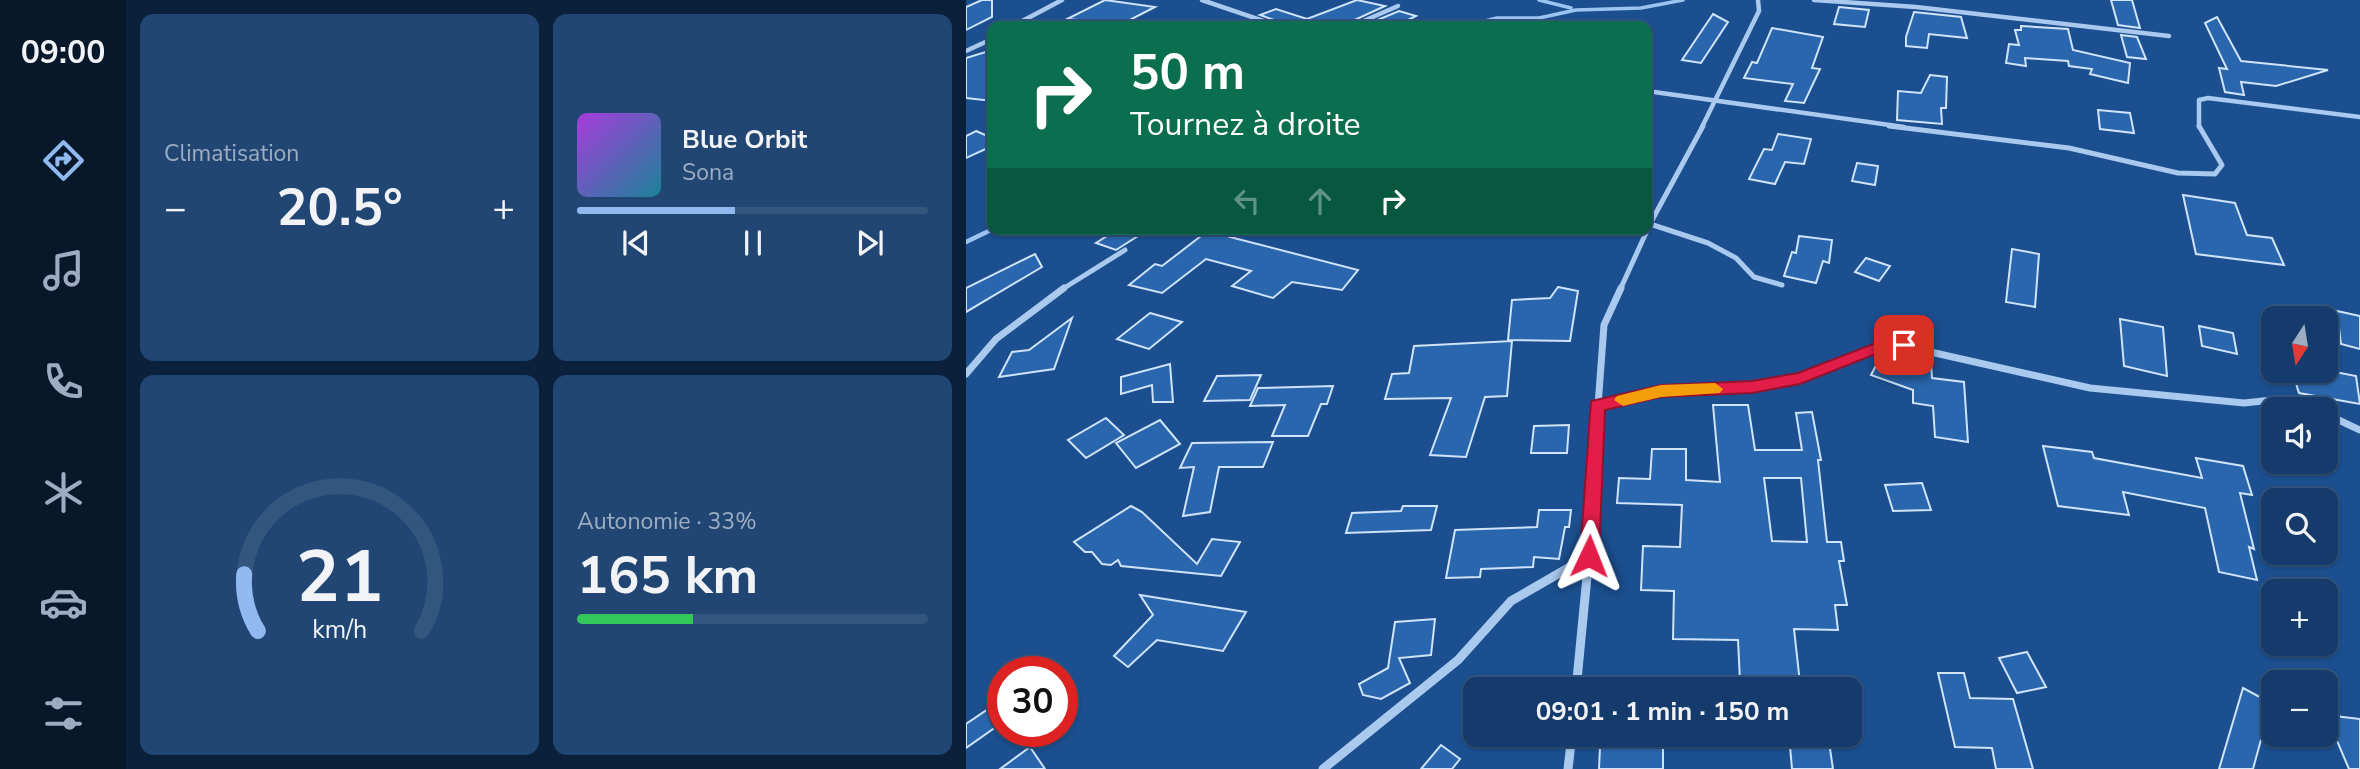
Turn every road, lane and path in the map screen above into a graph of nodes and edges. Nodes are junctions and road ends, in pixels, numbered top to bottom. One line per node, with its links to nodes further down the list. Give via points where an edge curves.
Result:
1 (1062, 0): 6 (street)
2 (1202, 0): 7 (street)
3 (1758, 0): 13 (street, via 1759,11)
4 (1814, 0): 9 (street)
5 (1398, 6): 8 (street)
6 (1022, 21)
7 (1263, 21)
8 (1364, 21)
9 (2169, 36)
10 (987, 41): 11 (street)
11 (966, 51)
12 (1652, 92): 13 (street)
13 (1716, 101): 14 (street, via 2062,147 2201,176 2215,174 2222,165 2199,129 2199,100); 15 (street)
14 (2360, 117)
15 (1652, 219)
16 (1652, 224): 19 (street, via 1708,245 1748,266 1754,277)
17 (1645, 235): 22 (street, via 1604,325)
18 (1125, 250): 20 (street, via 1019,322 976,357)
19 (1782, 285)
20 (966, 374)
21 (2261, 401): 22 (street, via 2194,400 2090,388 1904,345 1882,346 1800,378 1752,387 1661,391)
22 (1597, 405): 25 (street)
23 (2338, 420): 24 (street)
24 (2360, 430)
25 (1589, 556): 26 (street); 28 (street, via 1511,601 1458,660)
26 (1577, 677)
27 (1571, 747): 29 (street)
28 (1323, 769)
29 (1568, 769)

